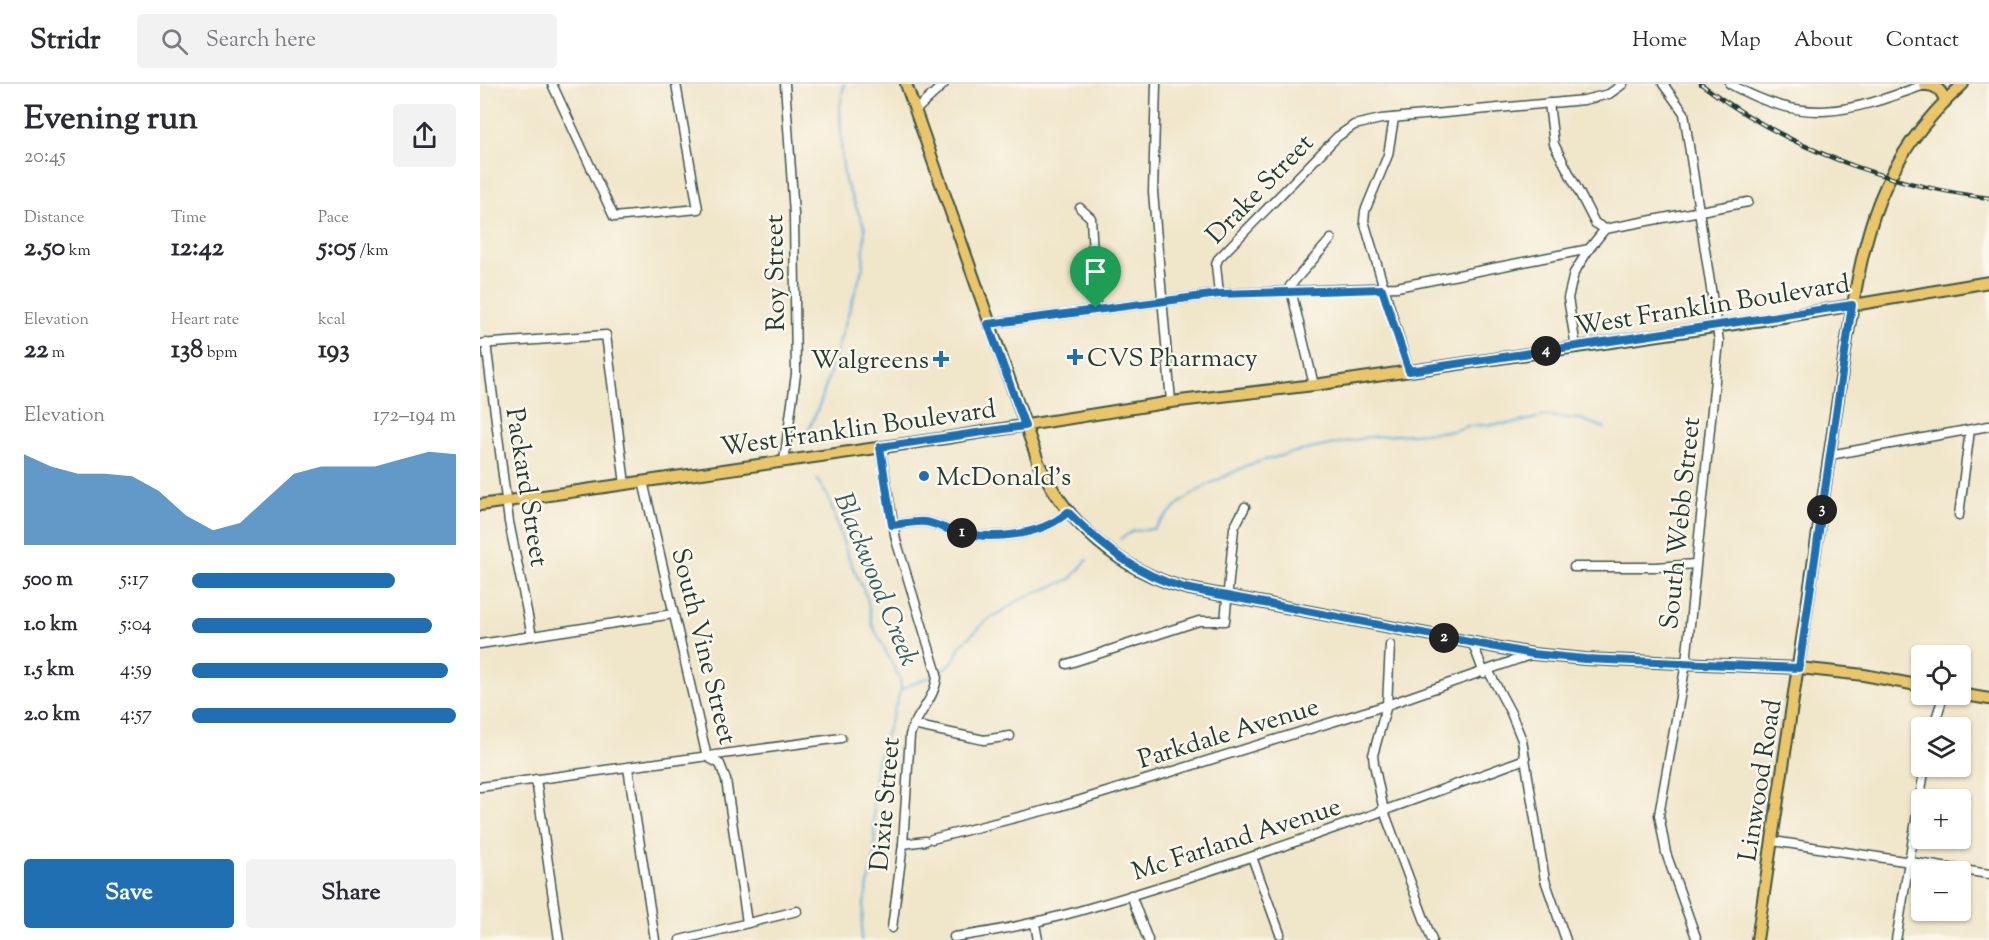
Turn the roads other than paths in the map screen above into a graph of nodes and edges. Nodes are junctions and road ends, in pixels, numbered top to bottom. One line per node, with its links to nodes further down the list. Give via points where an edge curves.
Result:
1 (552, 84): 2 (street, via 614,217 698,209)
2 (676, 84)
3 (785, 84): 41 (street, Roy Street, via 794,214 796,374)
4 (906, 84): 14 (main road)
5 (944, 84): 14 (street)
6 (1156, 84): 26 (street, via 1153,192)
7 (1623, 84): 13 (street, via 1598,98)
8 (1663, 84): 18 (street, South Webb Street, via 1683,113)
9 (1730, 84): 10 (street, via 1774,105 1812,112 1856,107)
10 (1925, 85): 12 (main road, via 1938,89)
11 (1957, 86): 12 (main road, Linwood Road)
12 (1945, 102): 27 (main road, Linwood Road, via 1905,153 1875,208 1860,258)
13 (1549, 103): 15 (street); 19 (street, via 1558,155 1595,223)
14 (916, 110): 29 (main road)
15 (1394, 118): 23 (street, via 1388,155 1364,221); 25 (street, Drake Street, via 1357,124 1337,137 1218,259)
16 (1748, 202): 18 (street)
17 (1080, 208): 28 (street, via 1091,219)
18 (1699, 212): 19 (street); 30 (street, South Webb Street)
19 (1605, 229): 21 (street)
20 (1331, 239): 24 (street, via 1293,281)
21 (1589, 249): 23 (street); 32 (street, via 1574,273 1568,298)
22 (1989, 282): 27 (main road, West Franklin Boulevard)
23 (1382, 289): 24 (street); 33 (street)
24 (1291, 292): 25 (street); 34 (street)
25 (1219, 294): 26 (street)
26 (1161, 300): 28 (street); 35 (street)
27 (1852, 305): 30 (main road, West Franklin Boulevard); 40 (main road, Linwood Road)
28 (1096, 308): 29 (street)
29 (988, 324): 36 (main road)
30 (1717, 327): 32 (main road, West Franklin Boulevard); 50 (street, South Webb Street)
31 (483, 344): 43 (street, via 606,335); 44 (street, Packard Street)
32 (1576, 347): 33 (main road, West Franklin Boulevard)
33 (1409, 371): 34 (main road, West Franklin Boulevard)
34 (1314, 385): 35 (main road, West Franklin Boulevard)
35 (1171, 402): 36 (main road, West Franklin Boulevard)
36 (1025, 426): 39 (main road, West Franklin Boulevard); 47 (main road, via 1050,486)
37 (1989, 426): 38 (street)
38 (1970, 429): 40 (street); 48 (street)
39 (880, 447): 41 (main road, West Franklin Boulevard); 49 (street, Dixie Street)
40 (1830, 455): 61 (main road, Linwood Road)
41 (784, 461): 42 (main road, West Franklin Boulevard)
42 (643, 481): 43 (main road, West Franklin Boulevard); 53 (street, South Vine Street)
43 (625, 484): 44 (main road, West Franklin Boulevard)
44 (506, 501): 45 (main road, West Franklin Boulevard); 54 (street, Packard Street)
45 (480, 505)
46 (1245, 507): 52 (street, via 1234,528)
47 (1068, 512): 49 (street, via 1059,520 1031,531 1002,534 969,535 926,522); 52 (main road, via 1098,542 1144,572 1170,584)
48 (1959, 515)
49 (892, 525): 67 (street, Dixie Street, via 937,674 932,696)
50 (1695, 564): 51 (street); 59 (street, South Webb Street)
51 (1574, 567)
52 (1228, 597): 56 (main road); 60 (street, via 1223,623 1199,621)
53 (673, 614): 54 (street); 70 (street, South Vine Street)
54 (532, 636): 55 (street)
55 (480, 644)
56 (1473, 644): 58 (main road); 62 (street)
57 (1390, 645): 66 (street)
58 (1533, 654): 59 (main road); 62 (street, Parkdale Avenue)
59 (1686, 663): 61 (main road); 96 (street, South Webb Street, via 1659,815 1666,853)
60 (1067, 664)
61 (1799, 668): 63 (main road); 77 (main road, Linwood Road)
62 (1486, 673): 66 (street, Parkdale Avenue); 71 (street, via 1517,724)
63 (1911, 684)
64 (1971, 696): 65 (main road)
65 (1989, 699)
66 (1387, 705): 76 (street, via 1373,755); 78 (street, Parkdale Avenue, via 1049,810)
67 (913, 725): 68 (street, via 984,740); 78 (street, Dixie Street)
68 (1010, 736)
69 (841, 738): 70 (street)
70 (707, 757): 72 (street); 84 (street, South Vine Street, via 720,764 726,780)
71 (1525, 759): 76 (street, Mc Farland Avenue); 95 (street, via 1545,880)
72 (628, 768): 74 (street); 90 (street)
73 (1923, 777): 80 (street)
74 (536, 780): 75 (street); 89 (street)
75 (480, 787)
76 (1384, 811): 79 (street, Mc Farland Avenue); 94 (street)
77 (1773, 842): 80 (street); 97 (main road, Linwood Road)
78 (903, 844): 86 (street, Dixie Street)
79 (1252, 857): 82 (street, Mc Farland Avenue); 87 (street)
80 (1909, 861): 81 (street); 98 (street)
81 (1989, 874)
82 (1131, 895): 85 (street, Mc Farland Avenue); 93 (street)
83 (796, 911): 84 (street)
84 (747, 923): 91 (street)
85 (1035, 924): 88 (street, Mc Farland Avenue); 92 (street)
86 (892, 928)
87 (1280, 934)
88 (954, 937)
89 (559, 940)
90 (655, 940)
91 (680, 940)
92 (1038, 940)
93 (1148, 940)
94 (1432, 940)
95 (1566, 940)
96 (1697, 940)
97 (1756, 940)
98 (1896, 940)

